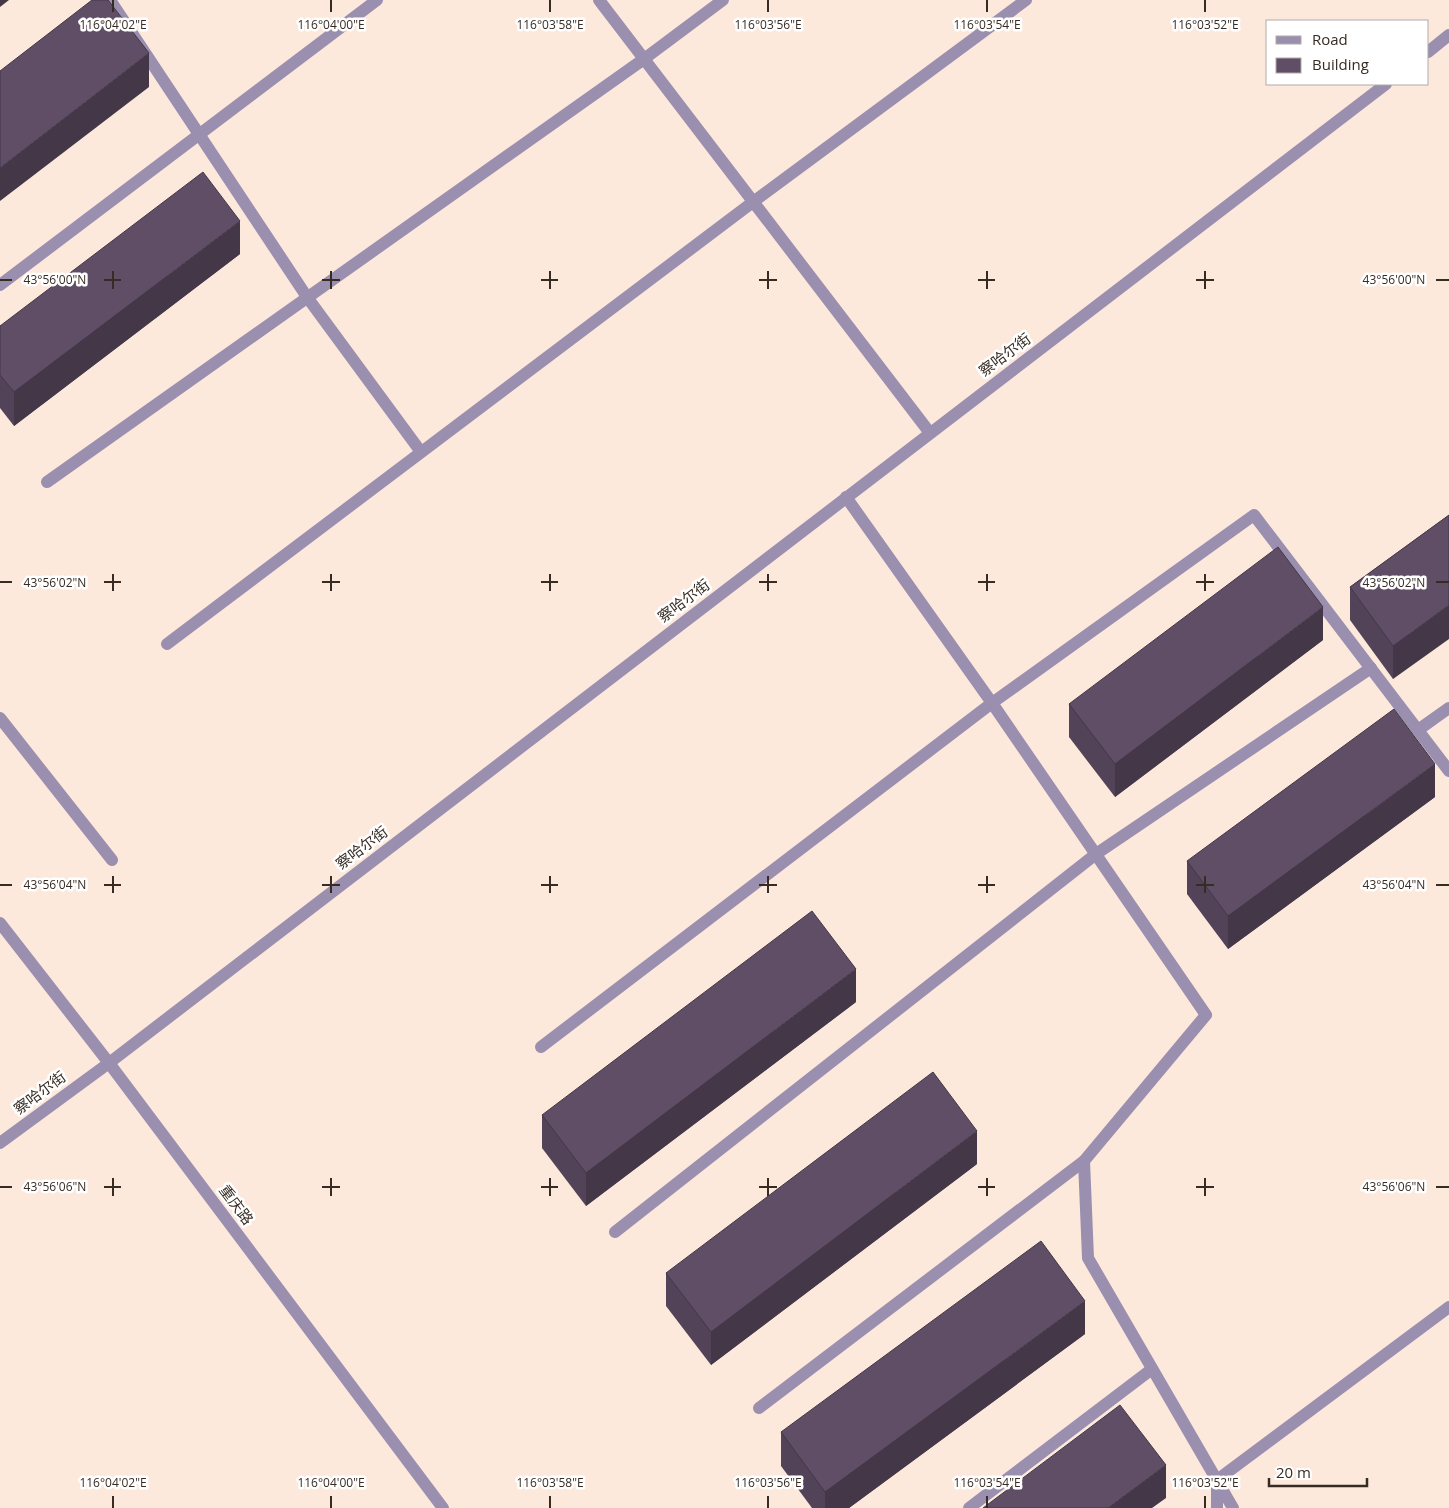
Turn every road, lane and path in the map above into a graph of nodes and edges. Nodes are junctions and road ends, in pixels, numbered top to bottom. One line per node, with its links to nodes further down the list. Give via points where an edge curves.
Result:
1 (110, 0): 10 (street)
2 (377, 0): 10 (street)
3 (598, 0): 8 (street)
4 (723, 0): 8 (street)
5 (1026, 0): 11 (street)
6 (1449, 35): 7 (street)
7 (1429, 51)
8 (644, 59): 11 (street); 13 (street)
9 (1385, 85): 14 (street, 察哈尔街)
10 (200, 134): 12 (street); 13 (street)
11 (753, 202): 14 (street); 15 (street)
12 (0, 285)
13 (307, 297): 15 (street); 16 (street)
14 (930, 433): 17 (street, 察哈尔街)
15 (421, 452): 18 (street)
16 (47, 482)
17 (846, 498): 20 (street); 29 (street, 察哈尔街)
18 (166, 644)
19 (1371, 668): 20 (street, via 1254,516); 23 (street); 25 (street)
20 (992, 703): 25 (street); 28 (street)
21 (1449, 708): 23 (street)
22 (0, 718): 26 (street)
23 (1418, 730): 24 (street)
24 (1449, 771)
25 (1096, 854): 31 (street, via 1206,1015); 32 (street)
26 (112, 860)
27 (0, 923): 29 (street, 重庆路)
28 (541, 1047)
29 (109, 1063): 30 (street, 察哈尔街); 37 (street, 重庆路)
30 (0, 1144)
31 (1084, 1161): 34 (street, via 1088,1258); 35 (street)
32 (615, 1232)
33 (1449, 1307): 36 (street)
34 (1152, 1369): 36 (street); 38 (street)
35 (759, 1408)
36 (1217, 1480): 39 (street); 40 (street)
37 (443, 1508)
38 (969, 1508)
39 (1217, 1508)
40 (1233, 1508)

